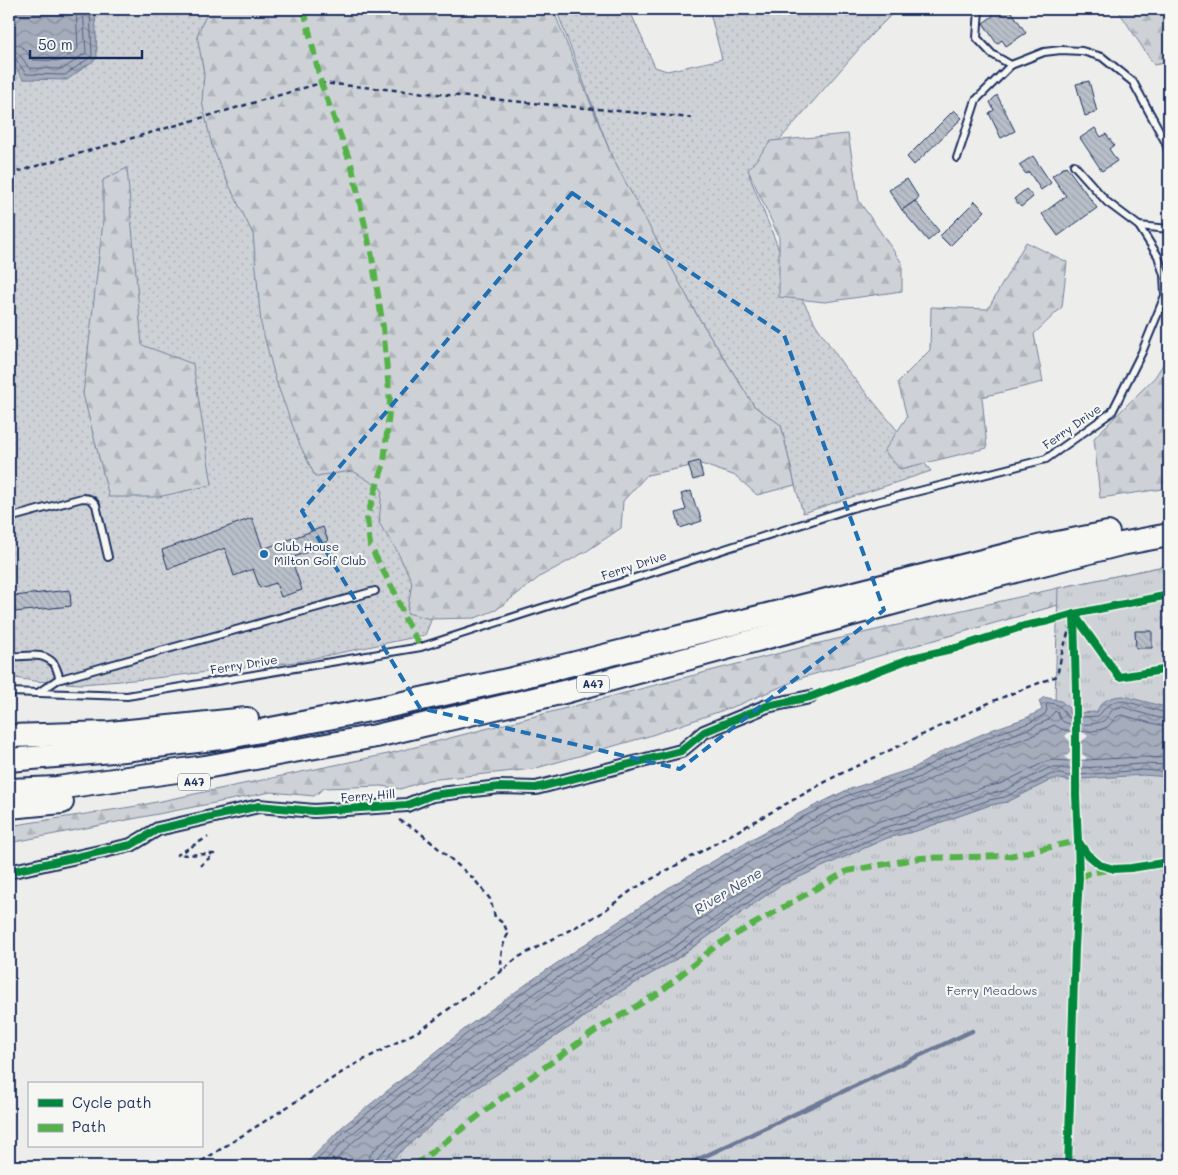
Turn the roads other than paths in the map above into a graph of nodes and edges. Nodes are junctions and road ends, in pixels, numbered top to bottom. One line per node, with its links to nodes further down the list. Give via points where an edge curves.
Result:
1 (979, 9): 2 (lane, via 977,38 992,54)
2 (1011, 65): 3 (lane, via 1044,52 1062,50 1102,57 1133,82); 4 (lane, via 976,100)
3 (1169, 152)
4 (957, 158)
5 (1074, 165): 6 (lane, via 1107,202)
6 (1140, 226): 7 (lane); 9 (lane, via 1158,256)
7 (1169, 229)
8 (1169, 286): 9 (lane, Ferry Drive)
9 (1165, 294): 18 (lane, Ferry Drive, via 1142,352 1112,412 1046,459 852,508 421,647 127,696)
10 (9, 518): 13 (lane, via 89,498 96,505)
11 (1169, 520): 20 (highway, A47, via 1042,546 512,680)
12 (1169, 535): 22 (highway, A47, via 949,588 568,691)
13 (108, 558)
14 (375, 590): 16 (lane)
15 (9, 656): 16 (lane, via 39,656 49,660 55,665)
16 (60, 679): 18 (lane)
17 (9, 692): 18 (lane, Ferry Drive)
18 (38, 693)
19 (810, 697): 26 (street, Ferry Hill, via 767,706 704,732 681,751 536,788 499,787 432,795 407,805 314,811 259,806 158,828 131,845)
20 (385, 707): 21 (highway, A47, via 110,733); 23 (highway, A47, via 229,737)
21 (9, 736)
22 (376, 736): 24 (highway, A47, via 205,767 57,788); 25 (highway, A47, via 208,780)
23 (9, 760)
24 (9, 790)
25 (9, 807)
26 (9, 871)

